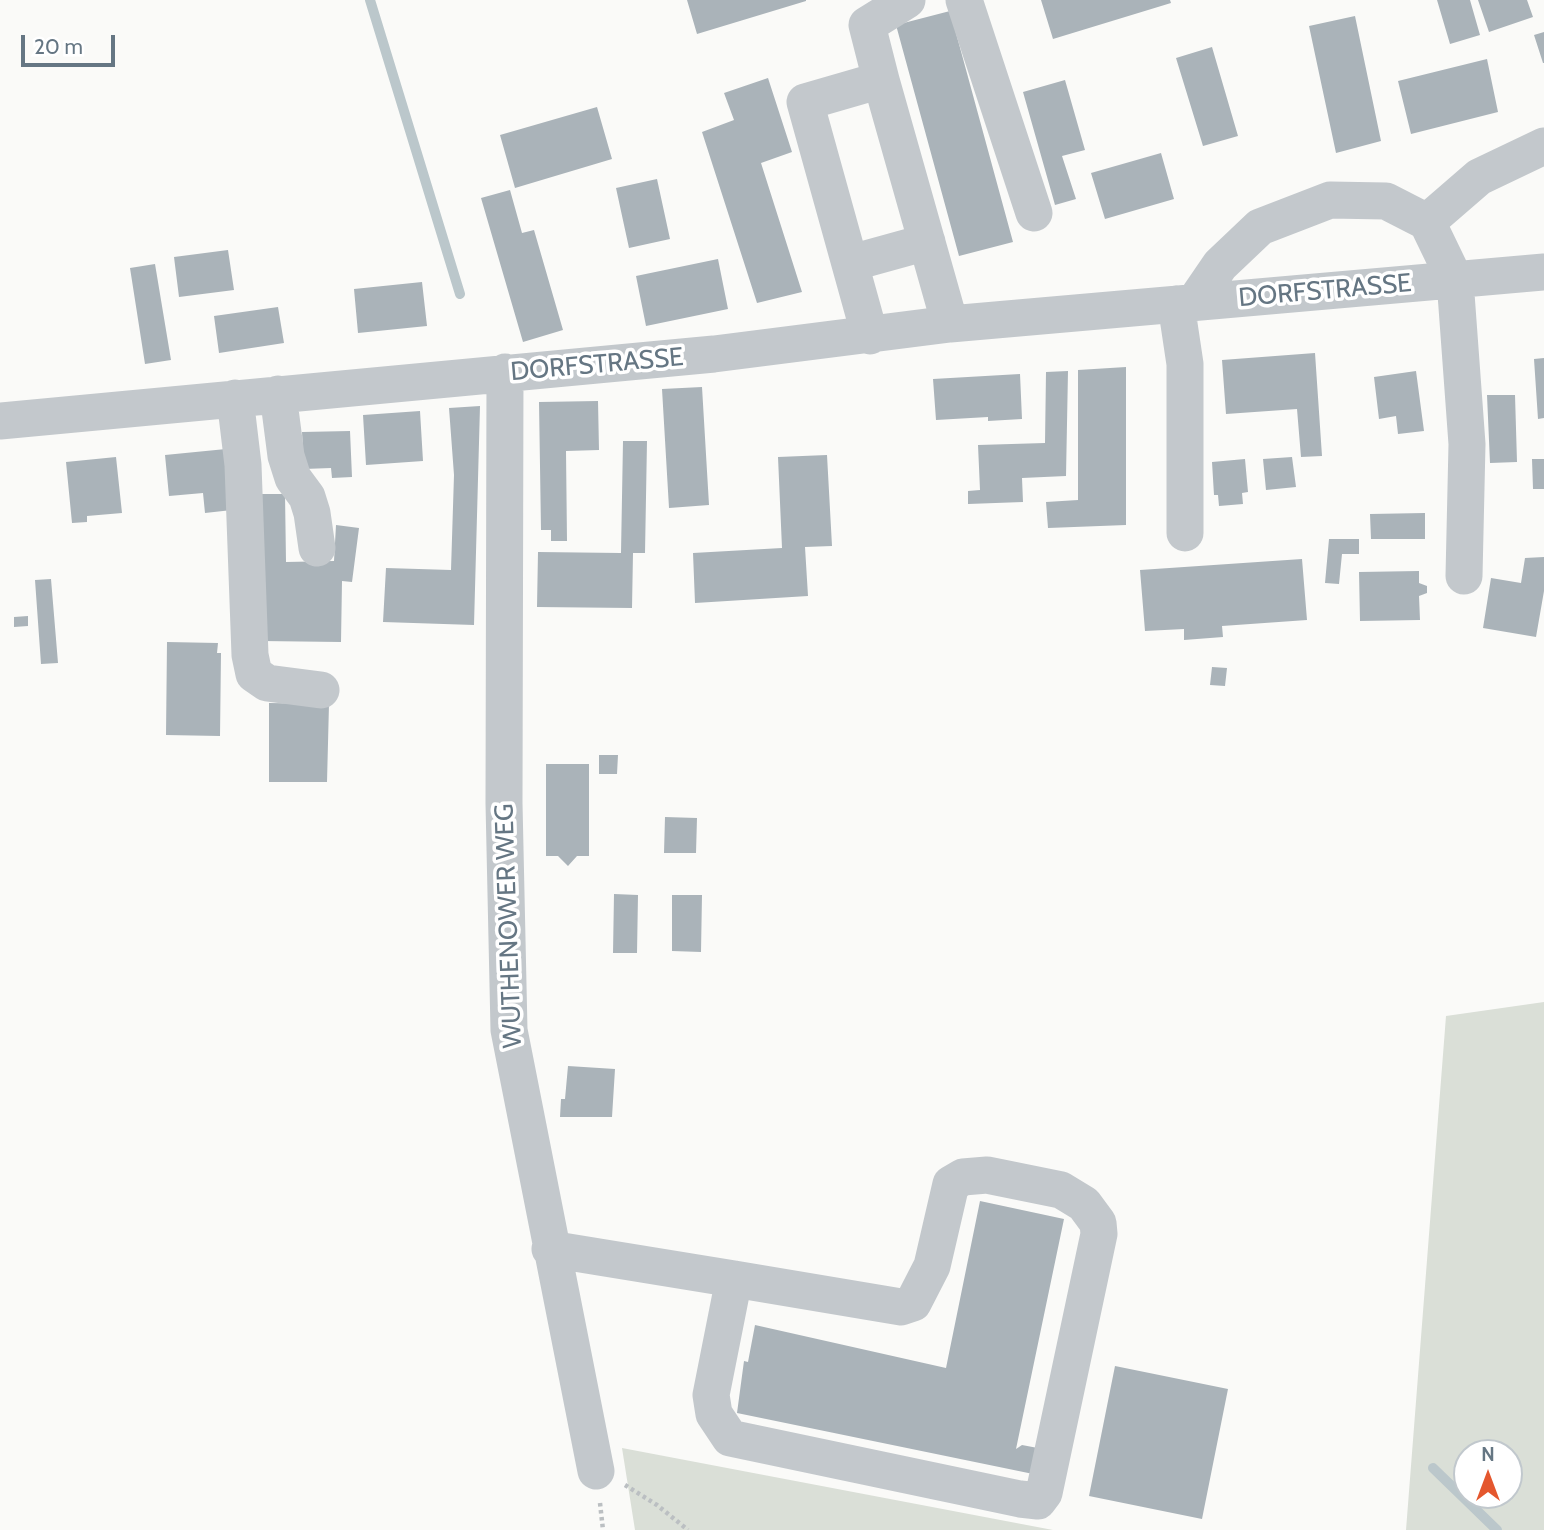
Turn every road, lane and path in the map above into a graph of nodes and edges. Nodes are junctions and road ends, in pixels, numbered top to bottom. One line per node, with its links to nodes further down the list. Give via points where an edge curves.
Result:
1 (907, 0): 3 (street, via 867,25)
2 (964, 0): 5 (street)
3 (881, 80): 7 (street); 8 (street, via 805,102)
4 (1544, 146): 6 (street, via 1479,177)
5 (1034, 213)
6 (1427, 222): 10 (street, DORFSTRASSE); 11 (street, DORFSTRASSE, via 1386,201 1330,200 1260,227)
7 (927, 242): 8 (street); 12 (street)
8 (851, 263): 13 (street)
9 (1544, 272): 10 (street, DORFSTRASSE)
10 (1455, 280): 11 (street, DORFSTRASSE); 20 (street, via 1468,444)
11 (1185, 303): 12 (street, DORFSTRASSE); 18 (street)
12 (950, 324): 13 (street, DORFSTRASSE)
13 (870, 336): 14 (street, DORFSTRASSE, via 714,355)
14 (505, 372): 15 (street, DORFSTRASSE); 22 (street, WUTHENOWER WEG, via 509,1030)
15 (278, 394): 16 (street, DORFSTRASSE); 19 (street, via 286,456 293,478 307,497)
16 (235, 398): 17 (street, DORFSTRASSE); 21 (street, via 254,674 267,683)
17 (0, 421)
18 (1185, 533)
19 (317, 548)
20 (1464, 576)
21 (321, 690)
22 (550, 1249): 23 (street); 24 (street, WUTHENOWER WEG)
23 (734, 1279): 23 (street, via 901,1307 913,1303 932,1266 951,1184 963,1177 987,1175 1061,1191 1084,1204 1098,1223 1099,1234 1044,1493 1038,1501 1020,1499 730,1438 714,1414 711,1395)
24 (596, 1471): 25 (path, via 657,1505)
25 (688, 1530)

